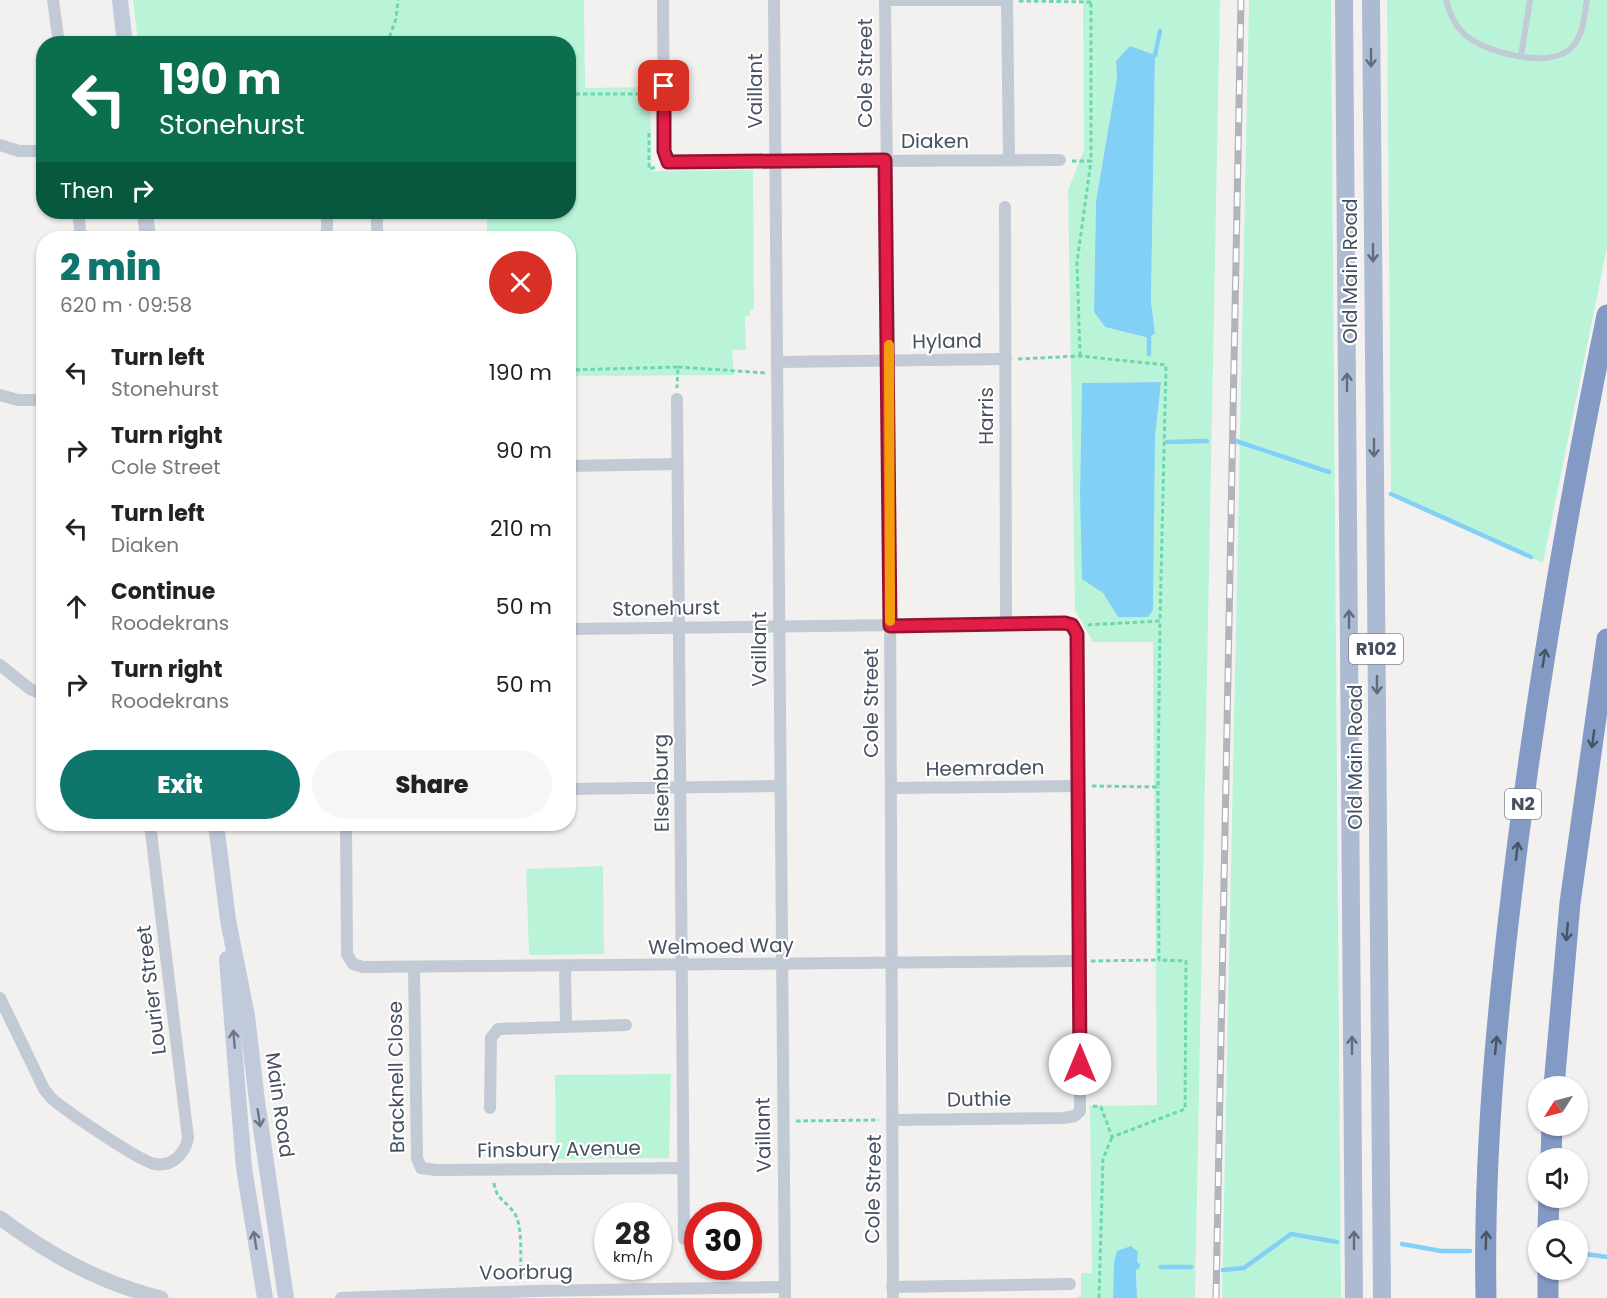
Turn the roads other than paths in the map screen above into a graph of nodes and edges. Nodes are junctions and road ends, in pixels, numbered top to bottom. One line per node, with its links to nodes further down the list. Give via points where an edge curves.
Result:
1 (53, 0): 12 (street)
2 (120, 0): 13 (main road)
3 (663, 0): 20 (street, Diaken, via 666,160)
4 (774, 0): 20 (street, Vaillant)
5 (885, 0): 6 (street); 17 (street, Cole Street)
6 (1007, 0): 18 (street)
7 (1344, 0): 72 (main road, Old Main Road / R102, one-way to 7)
8 (1371, 0): 73 (main road, Old Main Road / R102, one-way to 73)
9 (1446, 0): 14 (lane, via 1455,23 1473,41)
10 (1530, 0): 14 (lane)
11 (1587, 0): 14 (lane, via 1582,29 1570,49 1551,58)
12 (57, 36)
13 (124, 36)
14 (1521, 56)
15 (0, 145): 16 (street)
16 (36, 151)
17 (885, 160): 18 (street, Diaken); 20 (street, Diaken); 24 (street, Cole Street)
18 (1009, 160): 19 (street, Diaken)
19 (1060, 160)
20 (774, 161): 25 (street, Vaillant)
21 (1005, 207): 23 (street, Harris)
22 (1607, 315): 74 (highway, N2, one-way to 22, via 1492,1077 1511,900 1555,585)
23 (1006, 359): 24 (street, Hyland); 31 (street, Harris)
24 (889, 361): 25 (street, Hyland); 32 (street, Cole Street)
25 (777, 368): 33 (street, Vaillant)
26 (0, 395): 28 (street)
27 (677, 399): 29 (street, Elsenburg)
28 (36, 400)
29 (677, 464): 30 (street); 35 (street, Elsenburg)
30 (576, 466)
31 (1006, 624): 32 (street, Stonehurst); 40 (street, Stonehurst, via 1072,625 1078,639)
32 (890, 626): 33 (street, Stonehurst); 42 (street, Cole Street)
33 (779, 627): 35 (street, Stonehurst); 39 (street, Vaillant)
34 (576, 628): 35 (street, Stonehurst)
35 (678, 628): 41 (street, Elsenburg)
36 (1607, 639): 57 (highway, one-way to 57, via 1570,903)
37 (0, 665): 38 (street)
38 (36, 692)
39 (780, 786): 41 (street); 49 (street, Vaillant)
40 (1078, 786): 42 (street, Heemraden); 48 (street)
41 (680, 788): 43 (street); 51 (street, Elsenburg)
42 (891, 788): 50 (street, Cole Street)
43 (576, 789)
44 (151, 831): 54 (street, Lourier Street, via 188,1138 183,1151 167,1163 147,1161 60,1105 44,1089)
45 (217, 831): 47 (main road, Main Road)
46 (346, 831): 53 (street, Welmoed Way, via 347,954 353,964 363,967)
47 (228, 920): 69 (main road, Main Road, one-way to 47, via 243,1158 227,959); 70 (main road, Main Road, one-way to 70, via 247,1016)
48 (1080, 961): 50 (street, Welmoed Way); 59 (street, Duthie, via 1077,1115)
49 (781, 964): 50 (street, Welmoed Way); 51 (street, Welmoed Way); 66 (street, Vaillant)
50 (892, 964): 59 (street, Cole Street)
51 (682, 966): 52 (street, Welmoed Way); 60 (street, Elsenburg)
52 (565, 967): 53 (street, Welmoed Way); 56 (street)
53 (414, 969): 61 (street, Bracknell Close, via 417,1158 423,1169)
54 (0, 998)
55 (626, 1025): 56 (street)
56 (566, 1026): 58 (street, via 508,1027 495,1031 491,1044)
57 (1555, 1076)
58 (490, 1108)
59 (894, 1120): 67 (street, Cole Street)
60 (683, 1168): 61 (street, Finsbury Avenue); 63 (street, Elsenburg)
61 (436, 1170)
62 (0, 1218): 68 (street, via 86,1273)
63 (684, 1239)
64 (1548, 1280): 75 (highway)
65 (1070, 1284): 67 (street)
66 (785, 1292): 71 (street, Voorbrug, via 532,1291)
67 (893, 1293)
68 (161, 1298)
69 (265, 1298)
70 (286, 1298)
71 (341, 1298)
72 (1354, 1298)
73 (1382, 1298)
74 (1486, 1298)
75 (1548, 1298)

